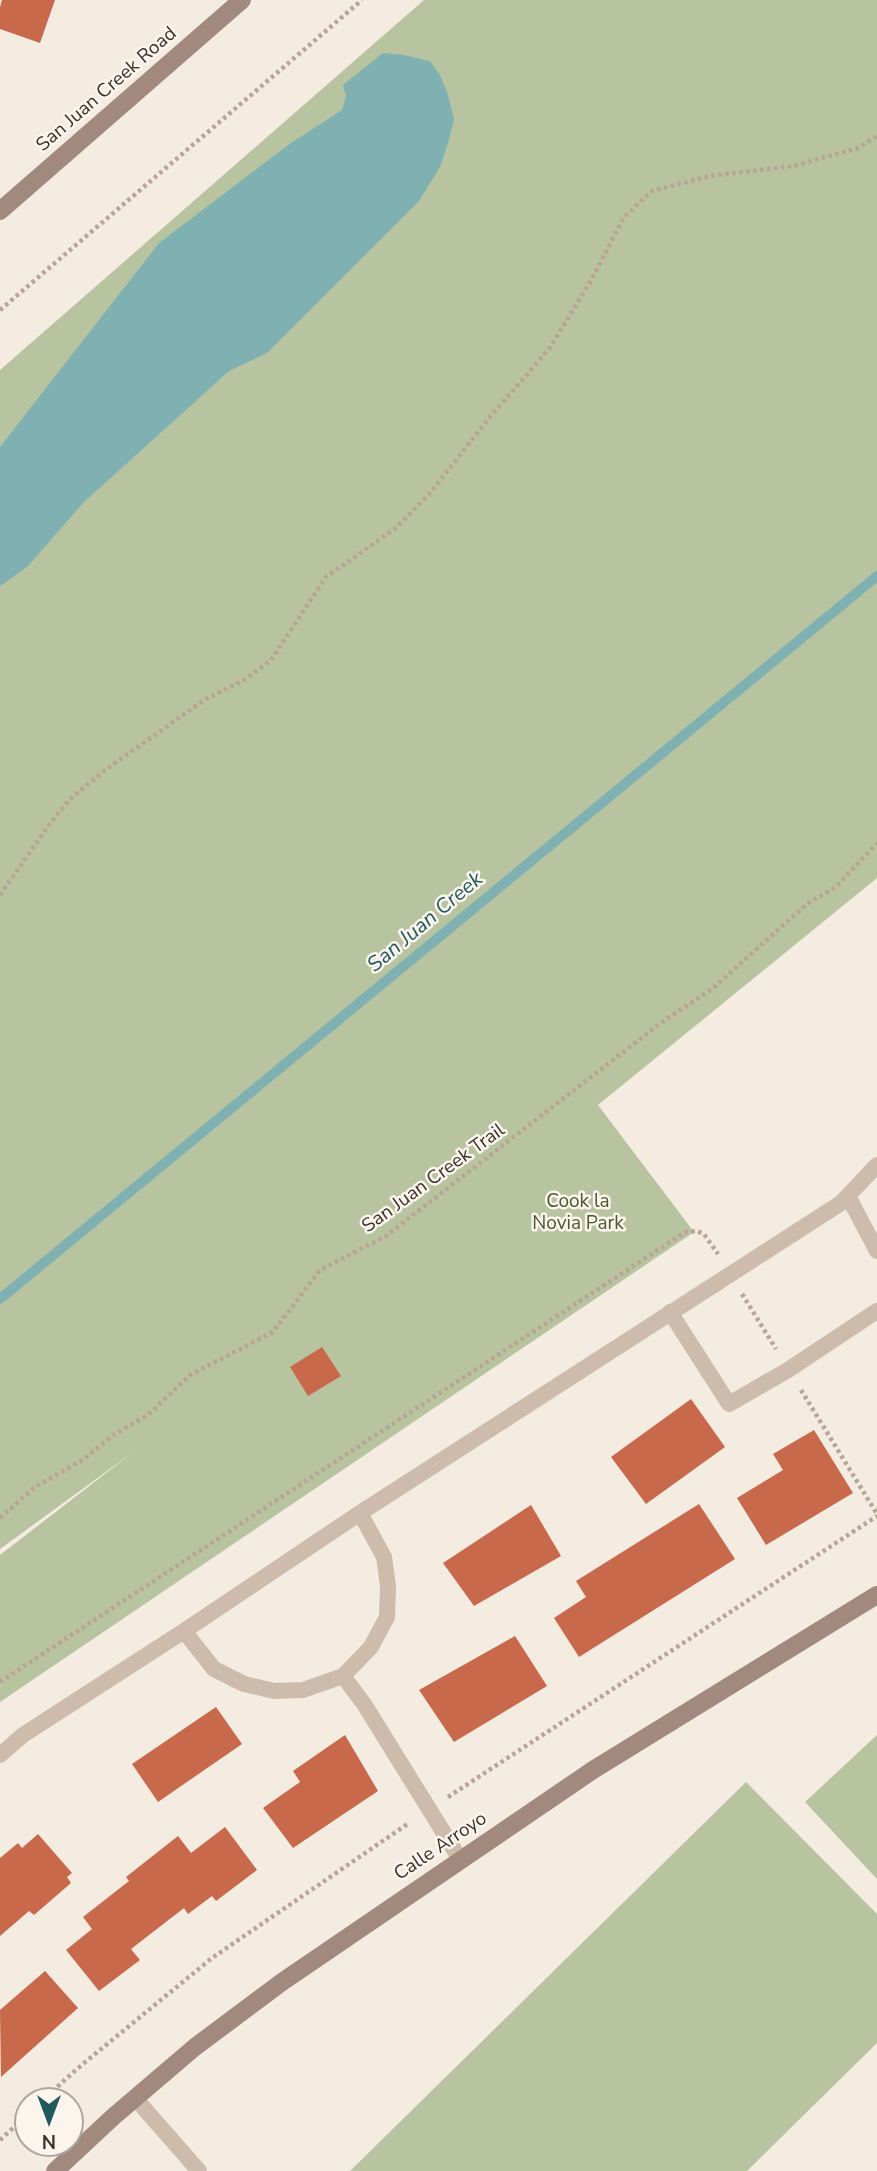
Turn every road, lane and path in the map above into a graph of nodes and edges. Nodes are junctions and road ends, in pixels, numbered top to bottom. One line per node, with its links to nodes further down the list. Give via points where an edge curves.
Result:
1 (242, 0): 4 (main road, San Juan Creek Road)
2 (362, 0): 5 (path)
3 (877, 136): 7 (path, via 858,148 793,166 710,176 652,191 624,217 550,349 430,493 396,528 326,577 271,660 204,700 70,799)
4 (0, 211)
5 (0, 310)
6 (877, 843): 14 (path, San Juan Creek Trail, via 836,887 807,904 712,989 662,1021 386,1236 320,1270 273,1332 190,1374 148,1415 36,1487)
7 (0, 895)
8 (877, 1165): 9 (lane)
9 (848, 1196): 10 (lane); 12 (lane)
10 (877, 1251)
11 (877, 1311): 12 (lane, via 729,1404)
12 (670, 1312): 13 (lane)
13 (360, 1513): 16 (lane); 17 (lane, via 384,1557 387,1617 371,1647)
14 (0, 1518)
15 (877, 1595): 19 (main road, Calle Arroyo, via 593,1770)
16 (184, 1631): 17 (lane, via 215,1669 244,1684 274,1691 303,1690); 18 (lane, via 23,1735)
17 (344, 1676): 19 (lane)
18 (0, 1755)
19 (460, 1859): 20 (main road, Calle Arroyo, via 282,1982)
20 (135, 2098): 23 (main road, Calle Arroyo); 24 (lane)
21 (14, 2127): 22 (path)
22 (0, 2140)
23 (55, 2171)
24 (199, 2171)

